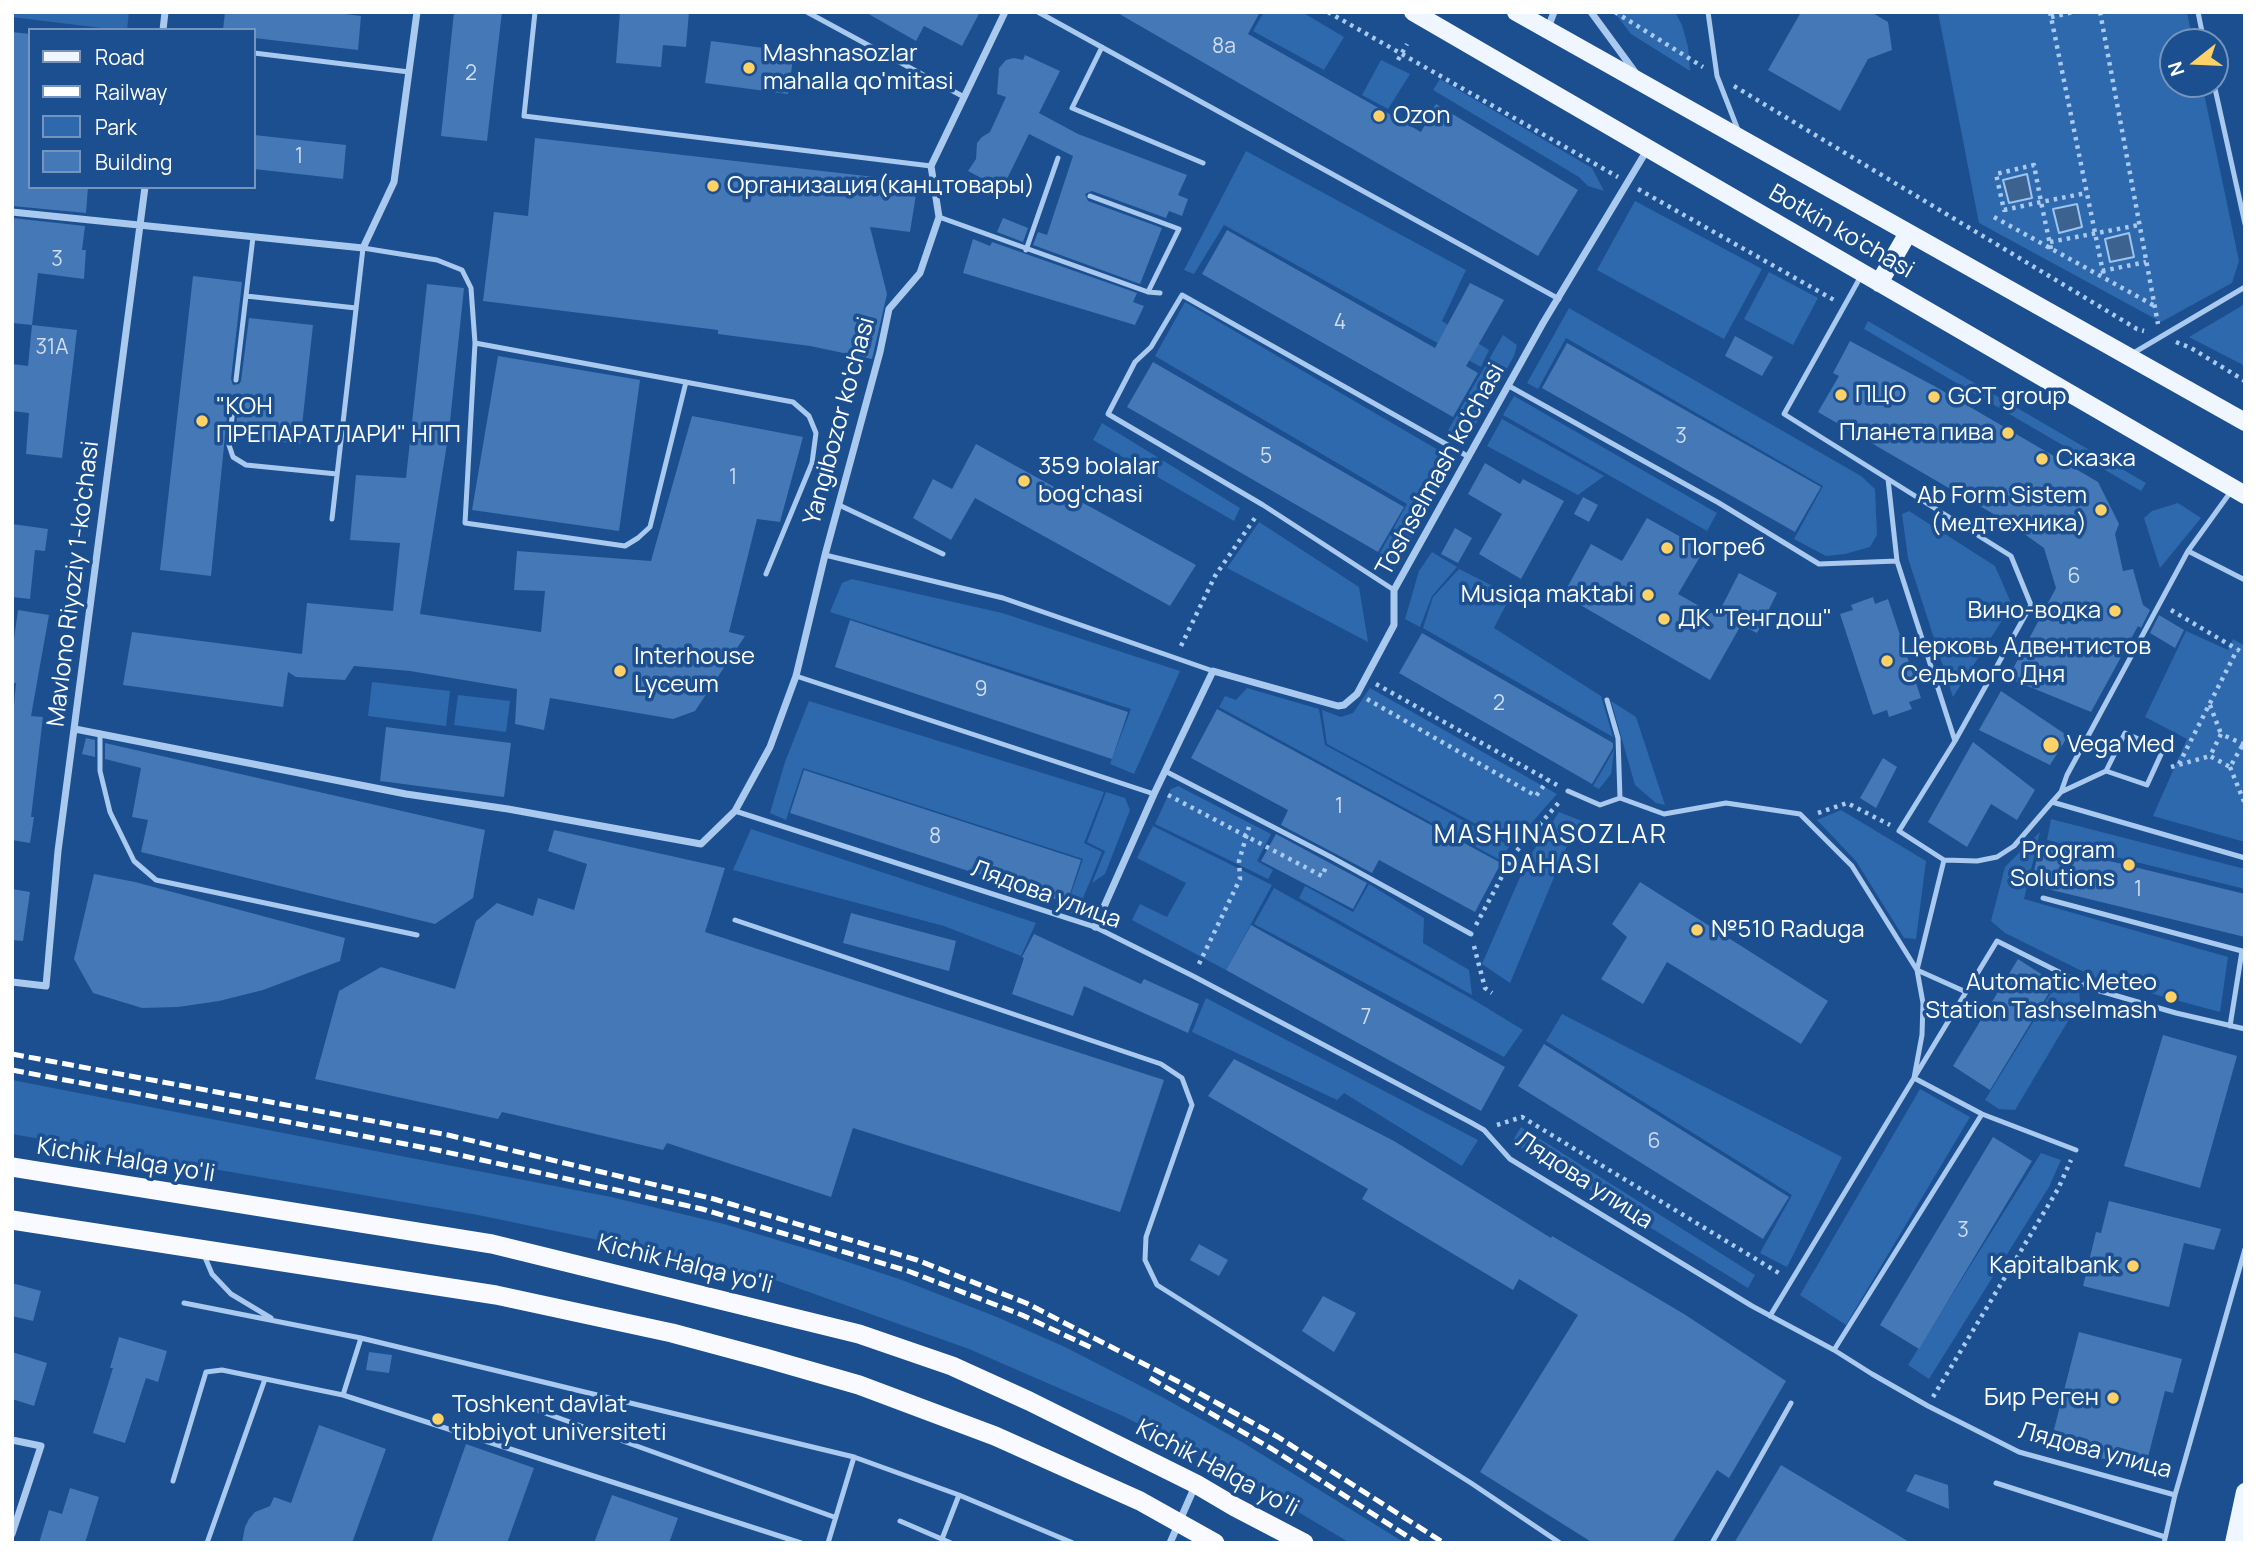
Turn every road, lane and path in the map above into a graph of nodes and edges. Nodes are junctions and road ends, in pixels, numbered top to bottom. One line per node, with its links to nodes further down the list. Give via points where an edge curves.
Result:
1 (417, 12): 21 (street)
2 (535, 12): 30 (lane, via 524,116)
3 (807, 12): 24 (lane)
4 (1005, 12): 24 (street)
5 (1038, 12): 18 (lane)
6 (1328, 12): 31 (path)
7 (1413, 12): 27 (main road, Botkin ko'chasi)
8 (1516, 12): 16 (main road, Botkin ko'chasi)
9 (1554, 12): 16 (street)
10 (1591, 12): 23 (street)
11 (1615, 12): 22 (path)
12 (1709, 12): 22 (lane)
13 (2074, 12): 15 (path)
14 (2099, 12): 40 (path)
15 (2050, 15): 33 (path)
16 (1548, 30): 23 (main road, Botkin ko'chasi)
17 (1407, 44): 20 (path)
18 (1101, 47): 29 (lane, via 1072,108); 57 (lane)
19 (256, 53): 21 (lane)
20 (1398, 60)
21 (409, 72): 46 (street, via 394,182)
22 (1717, 76): 26 (lane); 61 (path, via 2137,329)
23 (1644, 84): 26 (main road, Botkin ko'chasi)
24 (964, 97): 30 (street)
25 (2217, 98): 39 (lane)
26 (1741, 139): 42 (main road, Botkin ko'chasi)
27 (1647, 148): 31 (street, Toshselmash ko'chasi); 50 (main road, Botkin ko'chasi)
28 (1059, 158): 47 (lane)
29 (1203, 163)
30 (931, 166): 37 (street, Yangibozor ko'chasi)
31 (1628, 183): 57 (street, Toshselmash ko'chasi); 58 (path)
32 (145, 189): 41 (street, Mavlono Riyoziy 1-ko'chasi)
33 (2086, 194): 35 (path); 43 (path)
34 (1090, 196): 54 (lane, via 1180,229)
35 (2041, 202): 35 (path, via 2004,210 1996,174 2034,165); 45 (path)
36 (12, 212): 41 (street)
37 (939, 217): 47 (lane); 74 (street, Yangibozor ko'chasi, via 920,273 889,309)
38 (1994, 217): 45 (path)
39 (2245, 224)
40 (2139, 225): 43 (path); 48 (path)
41 (141, 226): 44 (street); 94 (street, Mavlono Riyoziy 1-ko'chasi)
42 (1908, 233): 52 (main road); 63 (main road, Botkin ko'chasi)
43 (2094, 233): 45 (path); 49 (path)
44 (253, 237): 46 (street); 56 (lane)
45 (2050, 245): 51 (path)
46 (363, 248): 60 (lane); 62 (lane, via 437,260 462,270 473,297)
47 (1026, 250): 54 (lane)
48 (2146, 262): 49 (path); 59 (path)
49 (2102, 271): 51 (path)
50 (1863, 273): 52 (main road, Botkin ko'chasi); 58 (lane)
51 (2104, 277): 59 (path)
52 (1879, 283): 73 (main road, Botkin ko'chasi)
53 (2245, 287): 61 (lane)
54 (1148, 292): 55 (lane)
55 (1160, 293)
56 (246, 296): 60 (lane); 64 (lane)
57 (1559, 299): 67 (street, Toshselmash ko'chasi)
58 (1844, 305): 72 (lane, via 1784,414)
59 (2154, 305): 61 (path)
60 (356, 307): 71 (lane)
61 (2160, 336): 63 (lane); 65 (path, via 2191,348)
62 (475, 343): 66 (lane); 66 (lane, via 465,523 625,546 638,538 650,527)
63 (2128, 356): 69 (main road, Botkin ko'chasi)
64 (236, 380)
65 (2245, 381)
66 (686, 383): 81 (lane, via 793,402 809,416 816,433 812,463)
67 (1509, 386): 70 (street, Toshselmash ko'chasi); 80 (lane, via 1819,564)
68 (234, 399): 71 (lane, via 229,445 233,457 246,465)
69 (2245, 422)
70 (1469, 457): 75 (lane, via 1182,295 1151,347 1135,362 1108,414); 83 (street, Toshselmash ko'chasi)
71 (337, 474): 76 (lane)
72 (1888, 479): 80 (lane); 97 (lane, via 2011,555 2031,605)
73 (2239, 492): 77 (lane)
74 (839, 505): 78 (lane); 79 (street, Yangibozor ko'chasi)
75 (1263, 505): 83 (lane); 87 (path, via 1215,576)
76 (332, 519)
77 (2188, 551): 82 (lane); 84 (lane)
78 (943, 554)
79 (825, 555): 87 (lane, via 1003,598); 89 (street, Yangibozor ko'chasi)
80 (1898, 561): 97 (lane)
81 (766, 574)
82 (2245, 580)
83 (1394, 590): 90 (street, Toshselmash ko'chasi, via 1394,625)
84 (2158, 603): 85 (path); 106 (lane)
85 (2237, 650): 86 (path); 93 (path)
86 (2245, 654)
87 (1176, 657): 88 (lane)
88 (1213, 671): 91 (street, via 1338,706); 101 (street)
89 (796, 676): 104 (lane); 110 (street, Yangibozor ko'chasi, via 770,747)
90 (1366, 678): 91 (street, Toshselmash ko'chasi); 103 (path)
91 (1357, 694): 103 (path, via 1536,796)
92 (1607, 700): 107 (lane, via 1618,738)
93 (2210, 705): 96 (path); 99 (path, via 2176,764)
94 (75, 729): 95 (street); 125 (street, Mavlono Riyoziy 1-ko'chasi, via 46,986)
95 (100, 733): 110 (street, Yangibozor ko'chasi, via 406,794 701,844); 122 (lane, via 100,771 110,812 134,861 156,880)
96 (2221, 734): 98 (path); 99 (path)
97 (1955, 741): 117 (lane, via 1899,831)
98 (2244, 746): 100 (path)
99 (2210, 755): 100 (path)
100 (2230, 767): 109 (path)
101 (1165, 771): 104 (street); 111 (lane)
102 (2106, 771): 102 (lane, via 2147,785 2163,750 2125,733); 106 (lane)
103 (1548, 780): 105 (path)
104 (1155, 791): 114 (path); 120 (street)
105 (1568, 791): 107 (lane, via 1600,805); 121 (path, via 1514,854)
106 (2061, 792): 108 (lane)
107 (1620, 798): 112 (lane, via 1664,814 1726,803)
108 (2052, 802): 116 (lane); 117 (lane, via 2014,846 1997,857)
109 (2245, 804)
110 (735, 811): 120 (lane, Лядова улица)
111 (1255, 816): 114 (path); 115 (lane)
112 (1804, 817): 113 (path, via 1847,803); 123 (lane, via 1852,866)
113 (1876, 817)
114 (1245, 835): 115 (path, via 1322,876); 124 (path, via 1238,861 1240,879)
115 (1331, 857): 121 (lane)
116 (2245, 858)
117 (1944, 860): 123 (lane)
118 (2043, 898): 128 (lane, via 2242,951)
119 (735, 920): 171 (lane, via 1161,1064 1182,1078 1192,1105 1146,1237 1145,1260 1157,1285)
120 (1095, 927): 124 (lane, Лядова улица)
121 (1471, 934): 127 (path, via 1485,988)
122 (417, 935)
123 (1917, 970): 126 (lane); 130 (lane, via 1923,1003)
124 (1193, 976): 132 (lane, Лядова улица)
125 (12, 982)
126 (1966, 992): 128 (lane, via 1997,941 2093,989); 130 (lane)
127 (1492, 993)
128 (2230, 1026): 129 (lane)
129 (2245, 1029)
130 (1914, 1077): 131 (lane); 138 (lane)
131 (1982, 1114): 133 (lane); 143 (lane)
132 (1484, 1130): 138 (path, via 1522,1117); 140 (lane, Лядова улица, via 1510,1158)
133 (2076, 1150): 147 (path, via 2058,1189)
134 (12, 1167): 153 (highway, Kichik Halqa yo'li, via 492,1244 859,1334 952,1366)
135 (12, 1220): 136 (highway)
136 (202, 1248): 141 (lane, via 212,1273 231,1294); 159 (highway, via 496,1295 765,1358 859,1385 995,1436)
137 (2245, 1249): 156 (lane, Лядова улица)
138 (1792, 1281): 140 (lane)
139 (184, 1303): 141 (lane)
140 (1770, 1316): 143 (lane, Лядова улица)
141 (275, 1320): 142 (lane)
142 (361, 1338): 145 (lane); 150 (lane)
143 (1834, 1350): 147 (lane, Лядова улица)
144 (265, 1379): 145 (lane); 151 (lane, via 222,1370 206,1372); 163 (lane)
145 (343, 1395): 164 (lane)
146 (1791, 1403): 172 (lane)
147 (1928, 1406): 156 (lane, Лядова улица, via 2019,1452)
148 (531, 1408): 157 (lane)
149 (12, 1440): 160 (street, via 41,1446)
150 (854, 1457): 155 (lane); 157 (lane)
151 (173, 1481)
152 (1996, 1483): 162 (lane)
153 (1196, 1484): 159 (street); 170 (highway, Kichik Halqa yo'li)
154 (2245, 1492): 173 (main road)
155 (958, 1495): 161 (lane); 167 (lane)
156 (2175, 1495): 162 (lane)
157 (835, 1517): 165 (lane)
158 (900, 1521): 161 (lane)
159 (1178, 1522): 168 (street); 169 (highway)
160 (12, 1534)
161 (942, 1539): 166 (lane)
162 (2165, 1540)
163 (207, 1543)
164 (801, 1543)
165 (828, 1543)
166 (951, 1543)
167 (1073, 1543)
168 (1170, 1543)
169 (1215, 1543)
170 (1304, 1543)
171 (1560, 1543)
172 (1712, 1543)
173 (2234, 1543)

